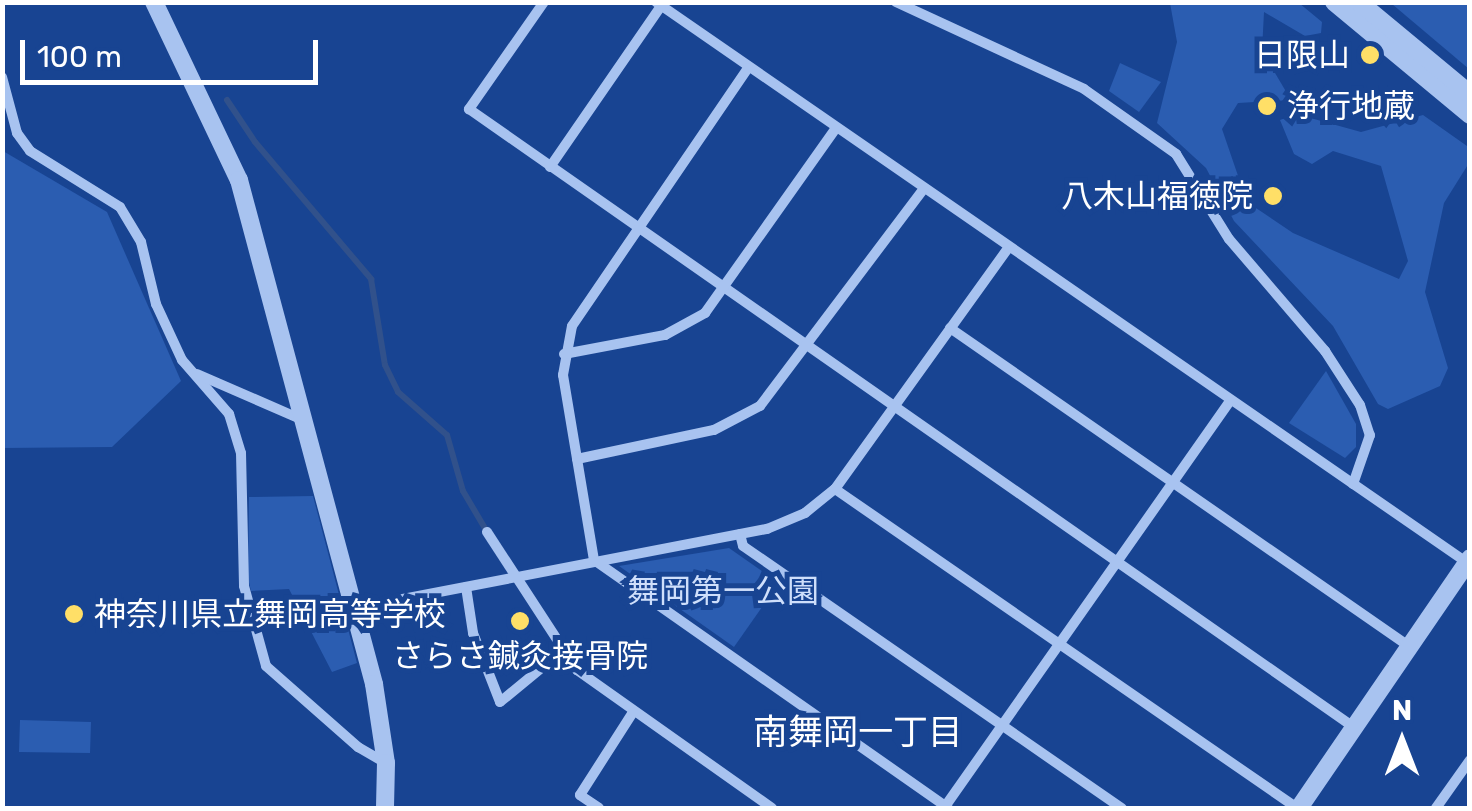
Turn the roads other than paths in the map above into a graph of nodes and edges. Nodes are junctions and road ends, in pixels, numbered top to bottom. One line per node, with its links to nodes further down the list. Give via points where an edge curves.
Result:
1 (154, 2): 23 (street, via 239,180)
2 (544, 2): 12 (street, via 469,110)
3 (896, 2): 26 (street, via 1084,89 1176,154 1230,239 1325,352 1360,405 1370,435)
4 (1334, 2): 10 (street)
5 (1359, 2): 9 (street)
6 (658, 4): 7 (street); 12 (street)
7 (748, 68): 11 (street); 14 (street)
8 (2, 77): 20 (street, via 17,133 30,151 120,206 141,242 156,304)
9 (1470, 94)
10 (1470, 115)
11 (836, 128): 13 (street); 16 (street)
12 (550, 167): 14 (street)
13 (924, 188): 15 (street); 18 (street)
14 (637, 230): 16 (street); 19 (street, via 591,292)
15 (1009, 247): 17 (street); 21 (street)
16 (723, 290): 18 (street); 19 (street, via 705,313 665,335)
17 (950, 328): 22 (street); 25 (street)
18 (809, 348): 22 (street); 24 (street, via 778,390 738,420)
19 (564, 354): 24 (street)
20 (192, 371): 23 (street); 43 (street, via 229,414 241,453 244,586 266,666 358,748)
21 (1229, 402): 25 (street); 26 (street)
22 (892, 407): 27 (street); 31 (street)
23 (303, 420): 35 (street)
24 (576, 459): 30 (street)
25 (1172, 481): 31 (street); 37 (street)
26 (1354, 484): 32 (street)
27 (835, 489): 29 (street, via 804,513); 36 (street)
28 (487, 532): 33 (street)
29 (740, 534): 30 (street); 40 (street, via 743,546)
30 (594, 560): 33 (street); 48 (street)
31 (1113, 560): 36 (street); 41 (street)
32 (1469, 561): 37 (street)
33 (520, 577): 34 (street); 38 (street)
34 (466, 587): 35 (street); 38 (street, via 473,632 500,702)
35 (356, 608): 43 (street)
36 (1055, 642): 40 (street); 50 (street)
37 (1411, 648): 41 (street)
38 (562, 651): 39 (street)
39 (634, 712): 44 (street); 46 (street, via 580,795)
40 (1002, 723): 48 (street); 49 (street)
41 (1355, 728): 50 (street)
42 (1470, 760): 51 (street)
43 (386, 762): 45 (street)
44 (755, 804): 47 (street)
45 (385, 808)
46 (599, 808)
47 (772, 808)
48 (946, 808)
49 (1122, 808)
50 (1298, 808)
51 (1436, 808)

